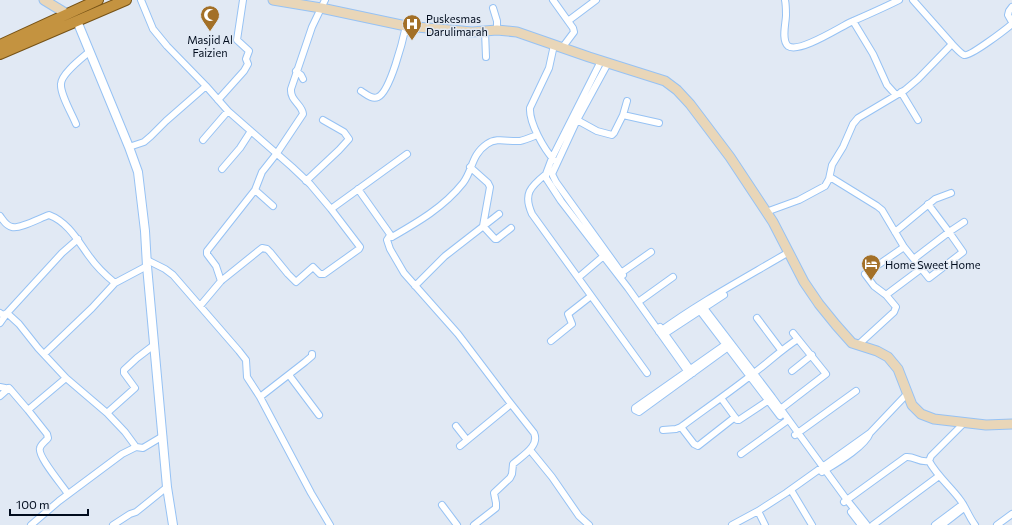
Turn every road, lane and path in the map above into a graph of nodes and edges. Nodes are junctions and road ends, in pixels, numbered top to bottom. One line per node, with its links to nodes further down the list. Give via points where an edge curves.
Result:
1 (44, 0): 16 (main road)
2 (98, 0): 16 (highway)
3 (126, 0): 17 (highway)
4 (141, 0): 33 (street, via 153,29)
5 (243, 0): 36 (street, via 237,40 249,51 246,59 248,64)
6 (273, 0): 14 (main road)
7 (326, 0): 14 (street)
8 (553, 0): 18 (street)
9 (596, 0): 18 (street)
10 (785, 0): 19 (street, via 784,34 788,46 791,47 819,40)
11 (899, 0): 19 (street)
12 (913, 0): 24 (street)
13 (1012, 7): 20 (street, via 1008,15)
14 (321, 8): 21 (main road); 31 (street)
15 (493, 8): 22 (street)
16 (67, 14): 25 (highway)
17 (77, 21): 27 (street); 28 (highway)
18 (568, 21): 26 (street, via 574,32)
19 (853, 21): 35 (street, via 873,54 887,85)
20 (1012, 23): 24 (street, via 967,55)
21 (406, 26): 23 (main road); 34 (street, via 399,55 381,95 373,98)
22 (497, 30): 23 (main road); 26 (main road, via 517,32)
23 (485, 31): 29 (street)
24 (952, 44): 35 (street, via 918,79)
25 (0, 45)
26 (558, 46): 30 (main road); 46 (street, via 530,108)
27 (89, 52): 44 (street, via 67,72 61,83 62,93); 48 (street)
28 (0, 54)
29 (486, 57)
30 (604, 62): 41 (street); 51 (street); 63 (main road, via 666,81 677,90 714,134)
31 (296, 71): 32 (street); 49 (street, via 290,94 304,114)
32 (303, 79)
33 (206, 86): 36 (street); 48 (street, via 144,142)
34 (361, 91)
35 (898, 94): 42 (street); 55 (street, via 865,113 853,124 844,147 832,165)
36 (218, 100): 38 (street)
37 (627, 101): 39 (street)
38 (228, 111): 45 (street); 47 (street)
39 (623, 115): 41 (street, via 612,134 597,131); 43 (street)
40 (323, 120): 56 (street, via 344,132 349,139)
41 (577, 120): 51 (street)
42 (918, 120)
43 (659, 123)
44 (76, 124)
45 (251, 131): 49 (street); 53 (street)
46 (537, 135): 51 (street); 52 (street, via 520,141 495,141 488,144 477,154)
47 (203, 140)
48 (129, 148): 78 (street, via 138,172)
49 (277, 153): 56 (street); 58 (street, via 262,172)
50 (407, 154): 57 (street)
51 (554, 160): 54 (street); 76 (street, via 553,177)
52 (470, 167): 67 (street, via 490,187); 71 (street, via 463,183 442,206)
53 (222, 169)
54 (546, 174): 76 (street, via 561,201); 82 (street, via 529,190 529,207)
55 (830, 177): 63 (street, via 820,190); 69 (street, via 882,210)
56 (306, 181): 62 (street)
57 (358, 189): 62 (street); 71 (street)
58 (256, 190): 61 (street); 83 (street, via 207,251)
59 (951, 193): 60 (street)
60 (928, 204): 69 (street); 70 (street)
61 (273, 206)
62 (331, 209): 83 (street, via 360,248 324,274 312,268 296,282 270,252 263,248)
63 (766, 212): 75 (main road)
64 (499, 214): 67 (street)
65 (0, 216): 72 (street, via 12,227 49,215 57,218)
66 (964, 222): 70 (street)
67 (483, 226): 68 (street, via 495,239); 85 (street, via 445,256)
68 (511, 228)
69 (895, 232): 73 (street)
70 (949, 232): 77 (street); 79 (street, via 964,252 930,278)
71 (392, 237): 85 (street, via 387,240 390,249)
72 (78, 239): 84 (street, via 97,266); 91 (street)
73 (904, 247): 77 (street); 86 (street, via 865,274 874,286)
74 (651, 252): 80 (street)
75 (790, 254): 90 (street); 100 (main road, via 819,304 852,343)
76 (605, 255): 80 (street); 82 (street); 94 (street)
77 (915, 258): 79 (street)
78 (147, 263): 84 (street); 89 (street, via 165,269 173,275); 98 (street)
79 (922, 268): 86 (street)
80 (621, 273): 88 (street)
81 (673, 276): 88 (street)
82 (579, 277): 87 (street)
83 (221, 281): 89 (street)
84 (114, 283): 102 (street)
85 (415, 286): 119 (street, via 458,334)
86 (886, 295): 100 (street, via 896,307 894,312)
87 (591, 296): 97 (street, via 568,314 572,324); 107 (street)
88 (641, 300): 94 (street)
89 (200, 306): 116 (street, via 246,360 247,377)
90 (700, 307): 94 (street); 99 (street)
91 (3, 313): 93 (street); 102 (street, via 19,324)
92 (757, 318): 101 (street)
93 (0, 323)
94 (662, 333): 106 (street)
95 (793, 333): 96 (street)
96 (798, 339): 101 (street); 104 (street)
97 (552, 341)
98 (154, 345): 122 (street, via 124,370 135,388); 132 (street)
99 (729, 345): 106 (street); 109 (street)
100 (858, 345): 114 (main road, via 888,357 898,369)
101 (781, 350): 109 (street)
102 (44, 354): 110 (street)
103 (312, 354): 108 (street)
104 (812, 355): 105 (street); 121 (street, via 826,374)
105 (792, 371)
106 (690, 372): 106 (street, via 639,412 635,410 635,408)
107 (648, 373)
108 (289, 375): 116 (street); 123 (street)
109 (752, 375): 117 (street); 118 (street)
110 (66, 378): 120 (street); 122 (street)
111 (0, 386): 112 (street)
112 (8, 388): 115 (street); 120 (street)
113 (856, 391): 131 (street)
114 (907, 394): 126 (main road, via 912,405 921,414 934,419); 139 (street, via 870,433)
115 (0, 396)
116 (260, 397): 153 (street)
117 (720, 398): 124 (street); 129 (street)
118 (770, 399): 121 (street); 124 (street, via 739,420)
119 (511, 404): 133 (street); 136 (street, via 536,437)
120 (28, 410): 143 (street, via 48,438 39,448 41,457)
121 (779, 411): 125 (street)
122 (107, 413): 135 (street)
123 (319, 415)
124 (735, 417): 129 (street, via 698,446)
125 (786, 422): 131 (street); 137 (street)
126 (964, 423): 127 (main road); 138 (street)
127 (1012, 424)
128 (456, 426): 133 (street)
129 (681, 427): 130 (street)
130 (662, 430)
131 (796, 434): 139 (street)
132 (163, 436): 135 (street, via 143,448); 141 (street)
133 (467, 440): 134 (street)
134 (460, 446)
135 (136, 447): 143 (street, via 122,454)
136 (530, 450): 155 (street, via 513,464 510,478 494,493 496,508); 156 (street, via 552,476 579,516)
137 (741, 454)
138 (929, 461): 140 (street); 144 (street, via 922,462 906,457)
139 (822, 470): 142 (street); 144 (street)
140 (939, 476): 146 (street); 161 (street)
141 (167, 487): 151 (street, via 136,512); 152 (street)
142 (794, 488): 147 (street); 149 (street)
143 (68, 494): 150 (street)
144 (845, 501): 159 (street); 160 (street)
145 (442, 506): 154 (street)
146 (964, 506): 162 (street); 163 (street); 164 (street)
147 (758, 512): 157 (street); 158 (street)
148 (1012, 514): 165 (street)
149 (809, 524)
150 (31, 525)
151 (113, 525)
152 (173, 525)
153 (330, 525)
154 (457, 525)
155 (474, 525)
156 (589, 525)
157 (732, 525)
158 (765, 525)
159 (861, 525)
160 (867, 525)
161 (873, 525)
162 (935, 525)
163 (942, 525)
164 (975, 525)
165 (997, 525)

